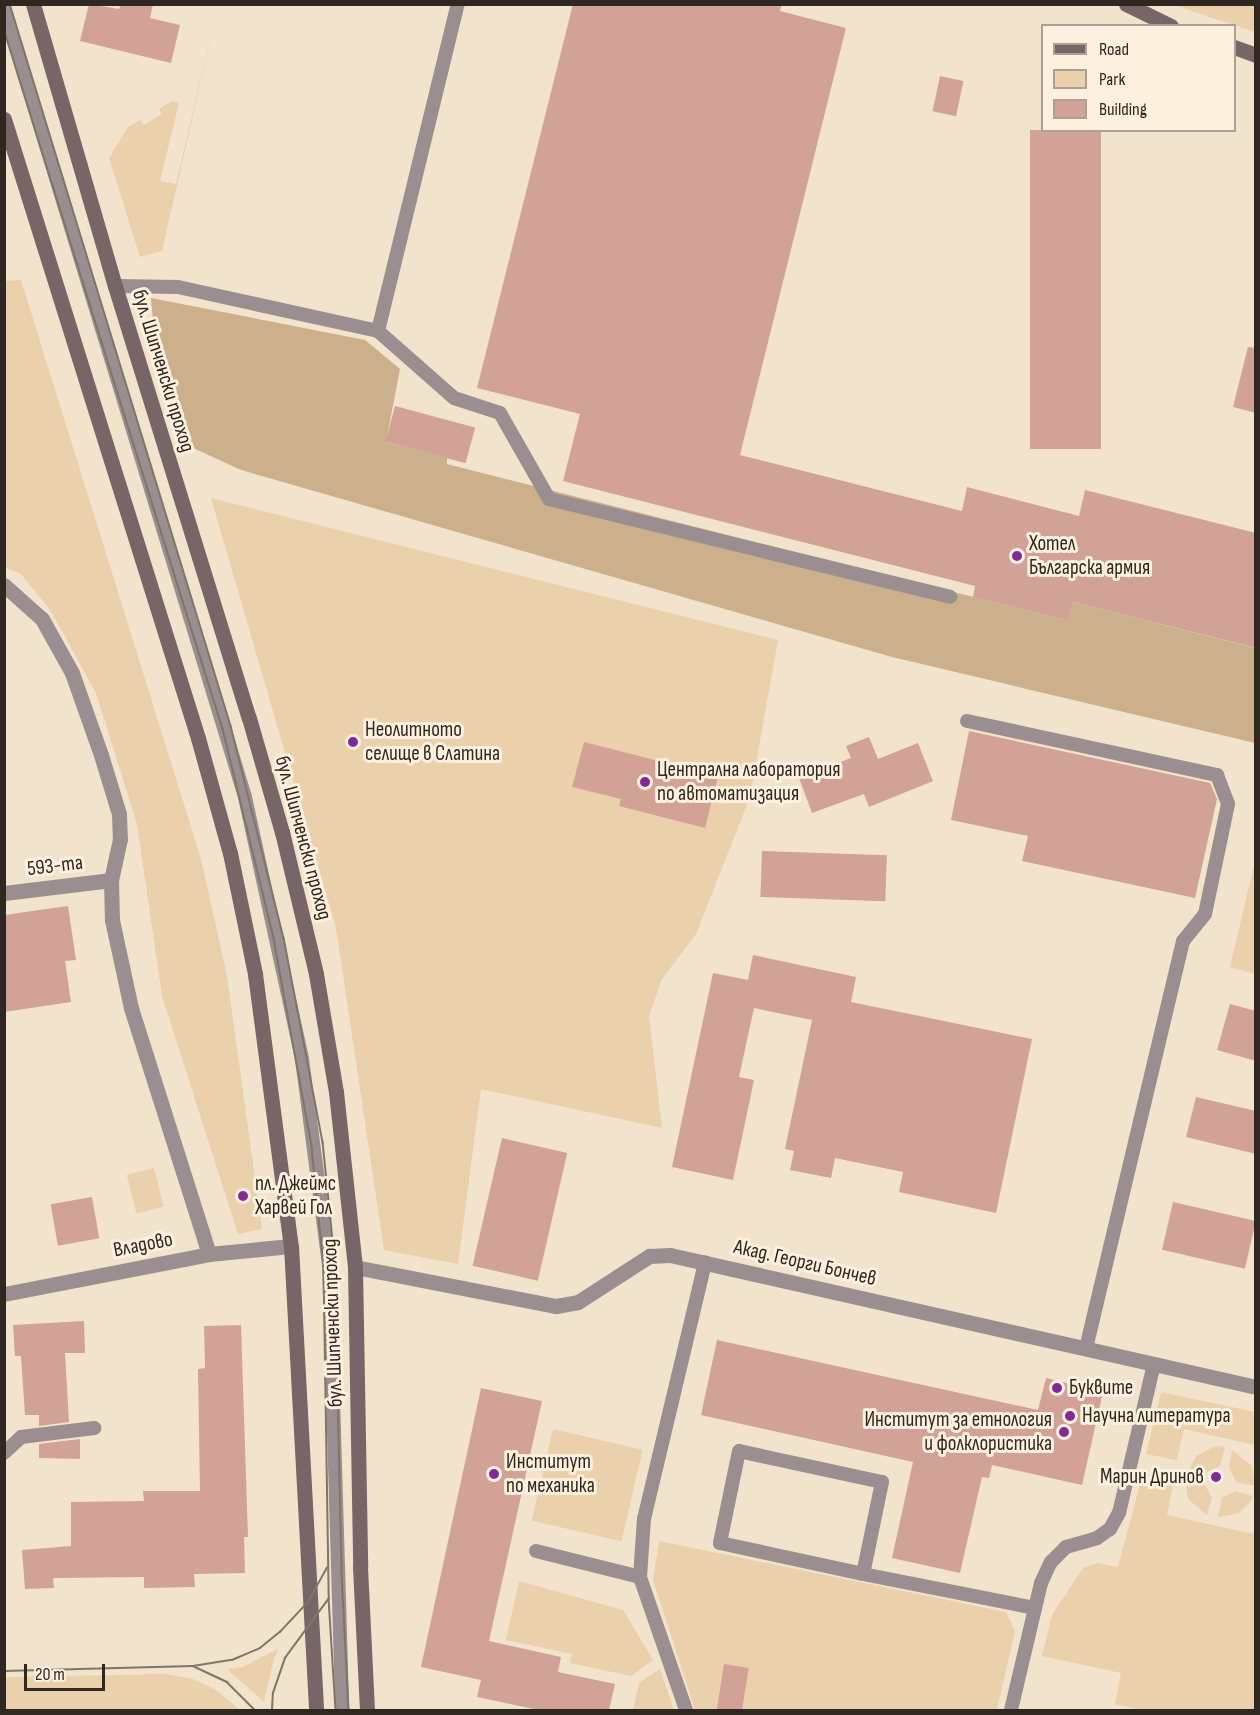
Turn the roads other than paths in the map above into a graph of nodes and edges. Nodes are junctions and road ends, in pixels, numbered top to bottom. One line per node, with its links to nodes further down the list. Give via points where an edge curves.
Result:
1 (33, 4): 9 (main road, бул. Шипченски проход)
2 (458, 4): 10 (lane)
3 (1126, 4): 5 (main road)
4 (4, 8): 31 (lane, via 245,797 302,1059 329,1263)
5 (1168, 24)
6 (1236, 48): 7 (main road)
7 (1256, 55)
8 (4, 119): 16 (main road, бул. Шипченски проход, via 195,728 230,853 255,974)
9 (114, 286): 10 (lane, via 178,287); 19 (main road, бул. Шипченски проход, via 285,843 316,974 336,1092)
10 (378, 331): 12 (lane, via 454,398 500,412 549,499)
11 (4, 585): 14 (street, via 42,620 72,673 119,814 120,839)
12 (950, 597)
13 (967, 721): 21 (lane, via 1218,776 1228,804 1205,914 1183,941)
14 (111, 880): 15 (street, 593-та); 17 (street, via 112,920 131,1008)
15 (4, 893)
16 (291, 1246): 17 (street, Владово); 30 (main road, бул. Шипченски проход)
17 (209, 1254): 20 (street, Владово)
18 (705, 1262): 19 (street, Акад. Георги Бончев, via 649,1256 578,1302 556,1306); 21 (street, Акад. Георги Бончев); 28 (lane, via 644,1519)
19 (356, 1267): 32 (main road, бул. Шипченски проход)
20 (4, 1294)
21 (1086, 1349): 22 (street, Акад. Георги Бончев)
22 (1154, 1364): 23 (street, Акад. Георги Бончев); 29 (lane, via 1119,1514 1110,1529 1097,1538 1066,1547 1052,1562 1041,1583)
23 (1256, 1388)
24 (94, 1428): 25 (lane, via 21,1437)
25 (4, 1453)
26 (536, 1551): 28 (lane)
27 (862, 1574): 27 (lane, via 720,1543 739,1451 882,1482); 29 (lane)
28 (640, 1577): 33 (lane)
29 (1035, 1608): 34 (lane)
30 (316, 1710)
31 (342, 1710)
32 (366, 1710)
33 (686, 1710)
34 (1011, 1710)

